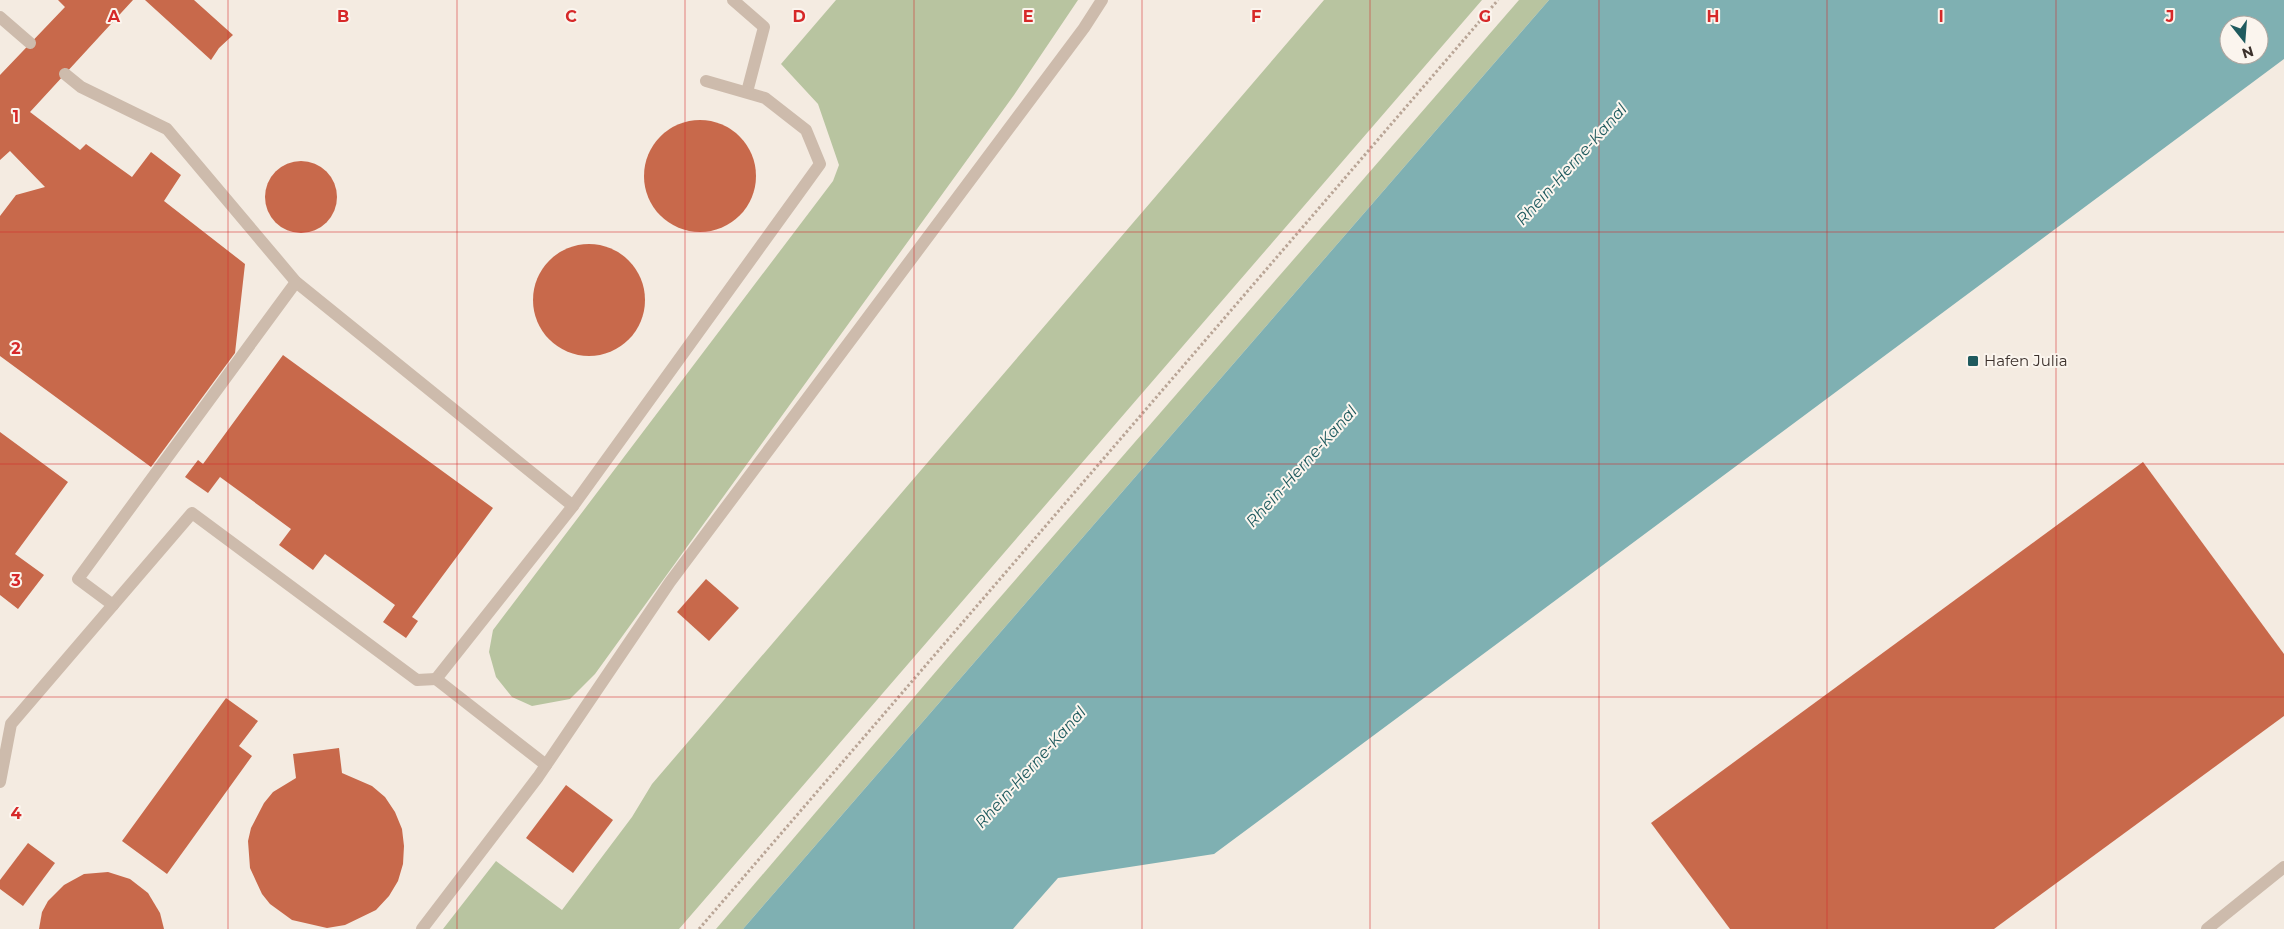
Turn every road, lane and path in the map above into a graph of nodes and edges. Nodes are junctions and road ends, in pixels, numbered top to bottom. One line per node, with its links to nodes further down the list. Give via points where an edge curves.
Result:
1 (733, 0): 8 (lane, via 764,27)
2 (1102, 0): 13 (lane, via 670,582)
3 (1498, 0): 17 (path)
4 (0, 17): 5 (lane)
5 (30, 43)
6 (65, 74): 9 (lane, via 81,87 167,129)
7 (706, 81): 8 (lane)
8 (747, 92): 10 (lane, via 765,98 806,130 820,164)
9 (296, 282): 10 (lane); 11 (lane, via 78,579)
10 (572, 506): 12 (lane)
11 (113, 605): 12 (lane, via 192,513 417,680); 14 (lane, via 11,724)
12 (436, 679): 13 (lane)
13 (546, 765): 16 (lane)
14 (0, 782)
15 (2284, 867): 18 (lane)
16 (422, 929)
17 (699, 929)
18 (2206, 929)

